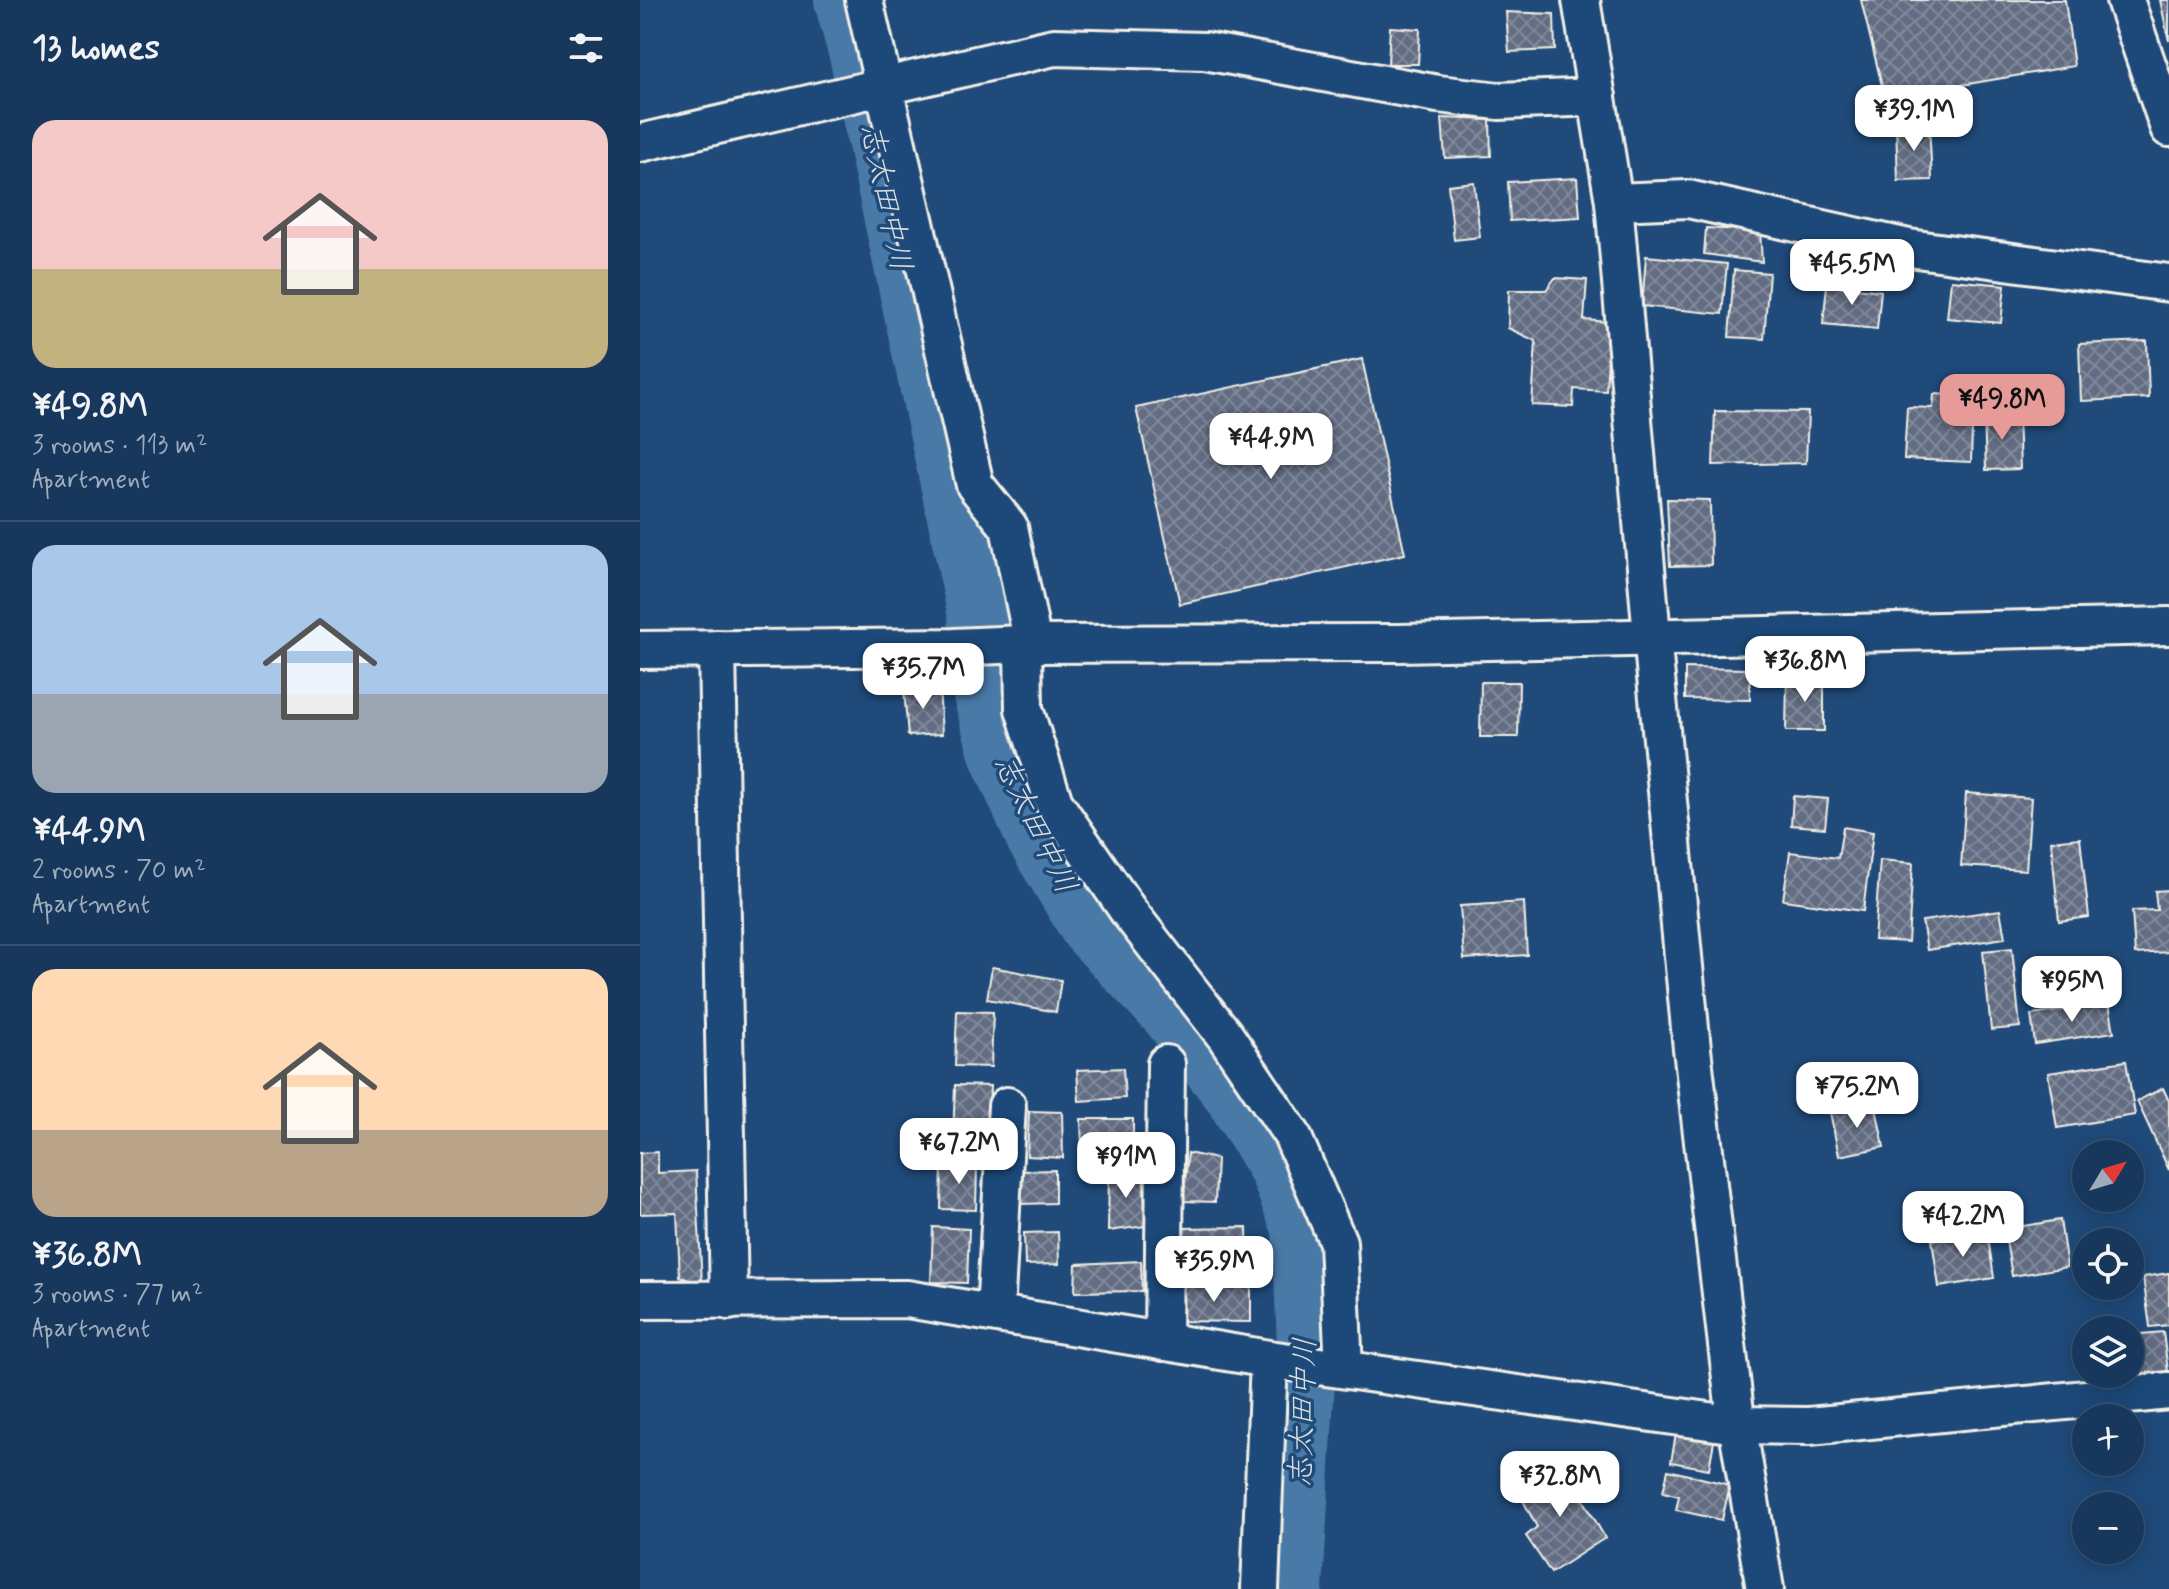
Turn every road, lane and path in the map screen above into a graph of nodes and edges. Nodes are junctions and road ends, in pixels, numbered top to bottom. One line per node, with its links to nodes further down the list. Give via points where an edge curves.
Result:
1 (864, 0): 4 (street)
2 (1581, 0): 5 (street)
3 (2125, 0): 6 (street)
4 (884, 86): 5 (street, via 1054,47 1205,51 1499,101); 7 (street); 12 (street, via 975,485 1009,527)
5 (1597, 97): 8 (street)
6 (2169, 128)
7 (640, 143)
8 (1614, 202): 9 (street, via 1688,199 1909,248); 11 (street)
9 (2169, 283)
10 (2169, 626): 11 (street)
11 (1652, 636): 12 (street); 24 (street, via 1692,1049)
12 (1021, 644): 13 (street); 22 (street, via 1024,709 1054,803 1292,1135 1338,1242)
13 (717, 649): 14 (street); 18 (street)
14 (640, 650)
15 (1166, 1064): 20 (street)
16 (1007, 1106): 19 (street)
17 (640, 1300): 18 (street)
18 (729, 1301): 19 (street, via 907,1299)
19 (995, 1313): 20 (street)
20 (1163, 1342): 21 (street)
21 (1276, 1360): 22 (street); 25 (street)
22 (1337, 1368): 24 (street)
23 (2169, 1391): 24 (street, via 1809,1426)
24 (1737, 1425): 26 (street)
25 (1260, 1589)
26 (1765, 1589)

